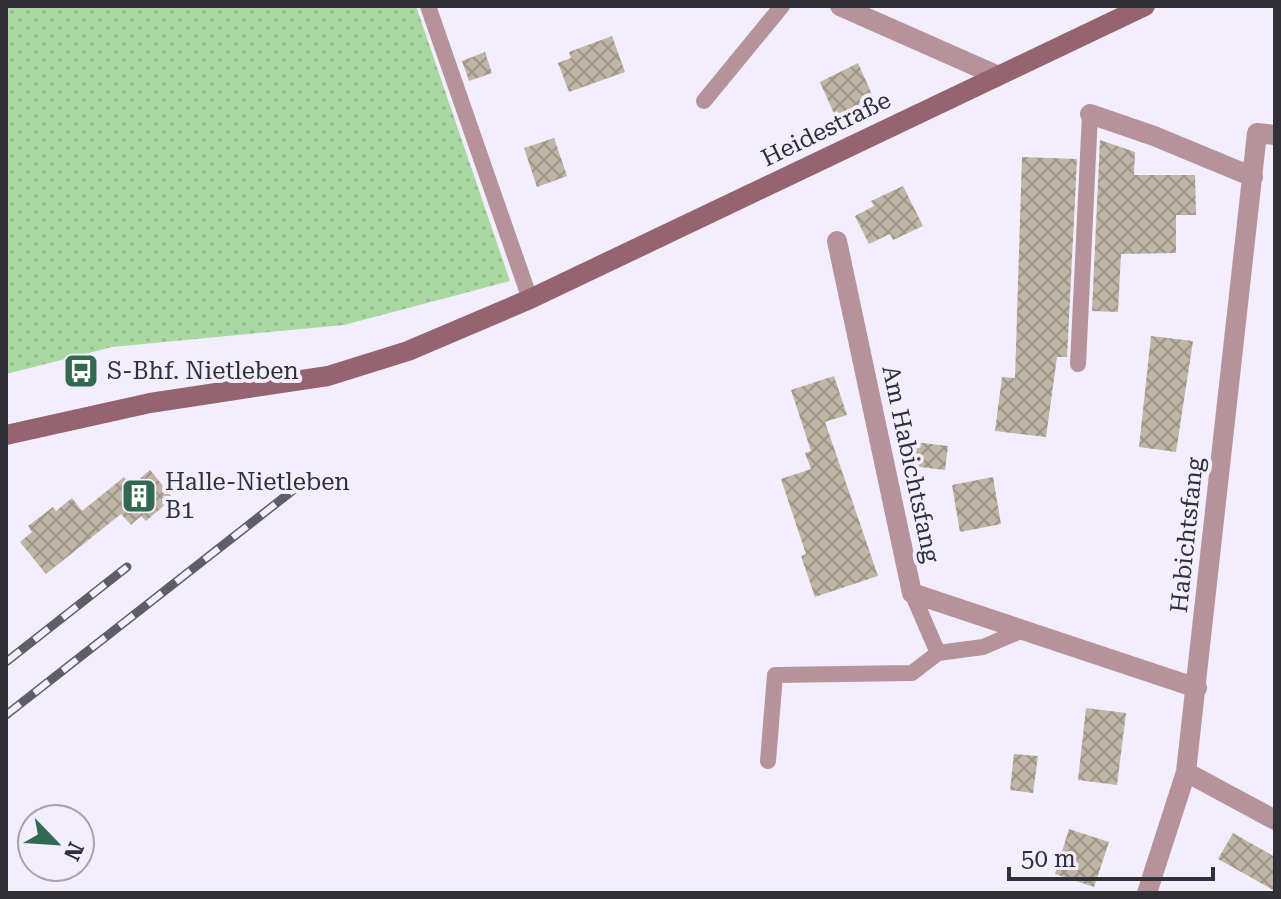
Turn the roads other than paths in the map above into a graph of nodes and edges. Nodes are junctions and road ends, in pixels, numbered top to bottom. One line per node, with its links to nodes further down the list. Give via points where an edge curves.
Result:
1 (428, 6): 11 (lane)
2 (782, 6): 6 (lane)
3 (840, 6): 5 (street)
4 (1145, 6): 5 (main road, Heidestraße)
5 (996, 75): 11 (main road, Heidestraße)
6 (704, 101)
7 (1090, 114): 9 (street); 12 (lane)
8 (1266, 134): 9 (street, Habichtsfang)
9 (1253, 177): 17 (street, Habichtsfang)
10 (837, 241): 14 (street, Am Habichtsfang)
11 (530, 299): 13 (main road, Heidestraße, via 408,351 328,376 150,403)
12 (1078, 364)
13 (6, 435)
14 (912, 593): 15 (street, Am Habichtsfang); 16 (lane)
15 (1023, 630): 16 (lane, via 983,647); 17 (street, Am Habichtsfang)
16 (938, 653): 18 (lane, via 912,673 775,675)
17 (1197, 688): 19 (street, Habichtsfang)
18 (768, 761)
19 (1186, 772): 20 (street); 21 (street, Habichtsfang)
20 (1275, 820)
21 (1147, 893)

